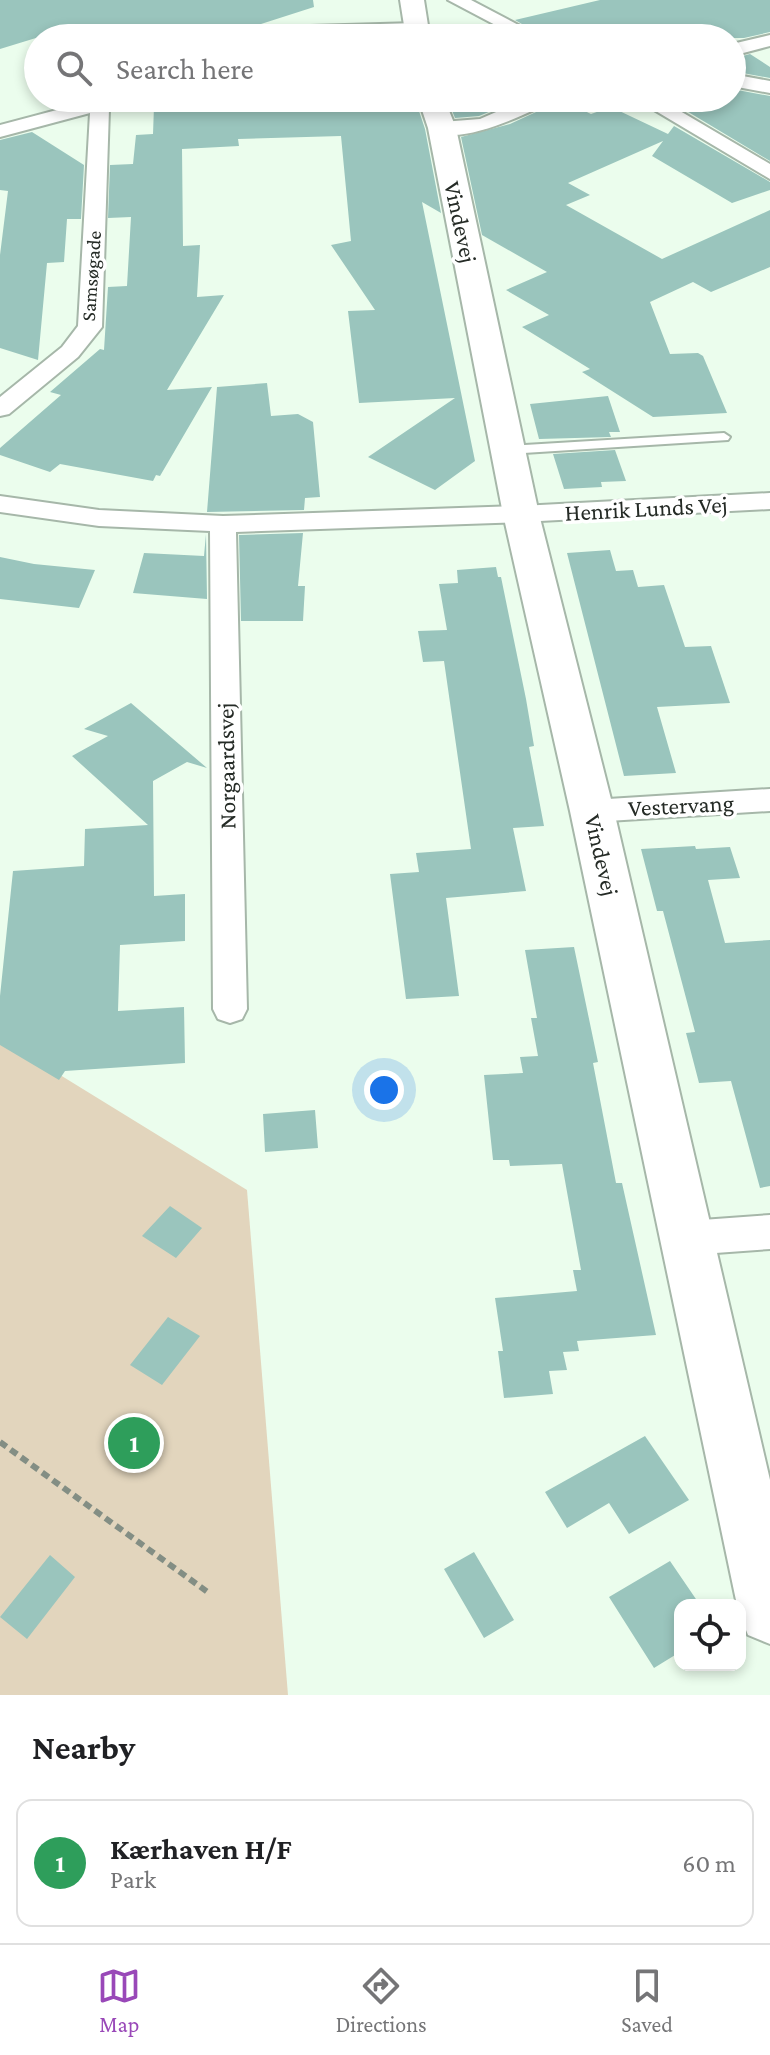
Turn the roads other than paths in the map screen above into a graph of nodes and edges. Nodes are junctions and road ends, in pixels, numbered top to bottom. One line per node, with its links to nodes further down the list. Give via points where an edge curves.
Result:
1 (412, 0): 3 (street)
2 (457, 0): 4 (street)
3 (415, 24)
4 (506, 24)
5 (770, 40): 6 (street)
6 (746, 46)
7 (746, 83): 8 (street)
8 (770, 87)
9 (70, 112): 14 (street)
10 (100, 112): 16 (street, Samsøgade, via 90,327 70,352)
11 (513, 112): 13 (street, via 484,125)
12 (668, 112): 15 (street)
13 (437, 113): 18 (street, Vindevej)
14 (0, 131)
15 (770, 173)
16 (0, 409)
17 (724, 437): 18 (lane)
18 (508, 450): 21 (street, Vindevej)
19 (770, 501): 21 (street, Henrik Lunds Vej)
20 (0, 504): 22 (street, via 99,518)
21 (521, 514): 22 (street); 24 (street, Vindevej)
22 (223, 524): 25 (street, Norgaardsvej)
23 (770, 800): 24 (street, Vestervang)
24 (592, 811): 27 (street, Vindevej)
25 (230, 1009)
26 (770, 1232): 27 (street)
27 (688, 1238): 28 (street, Vindevej)
28 (770, 1613)

